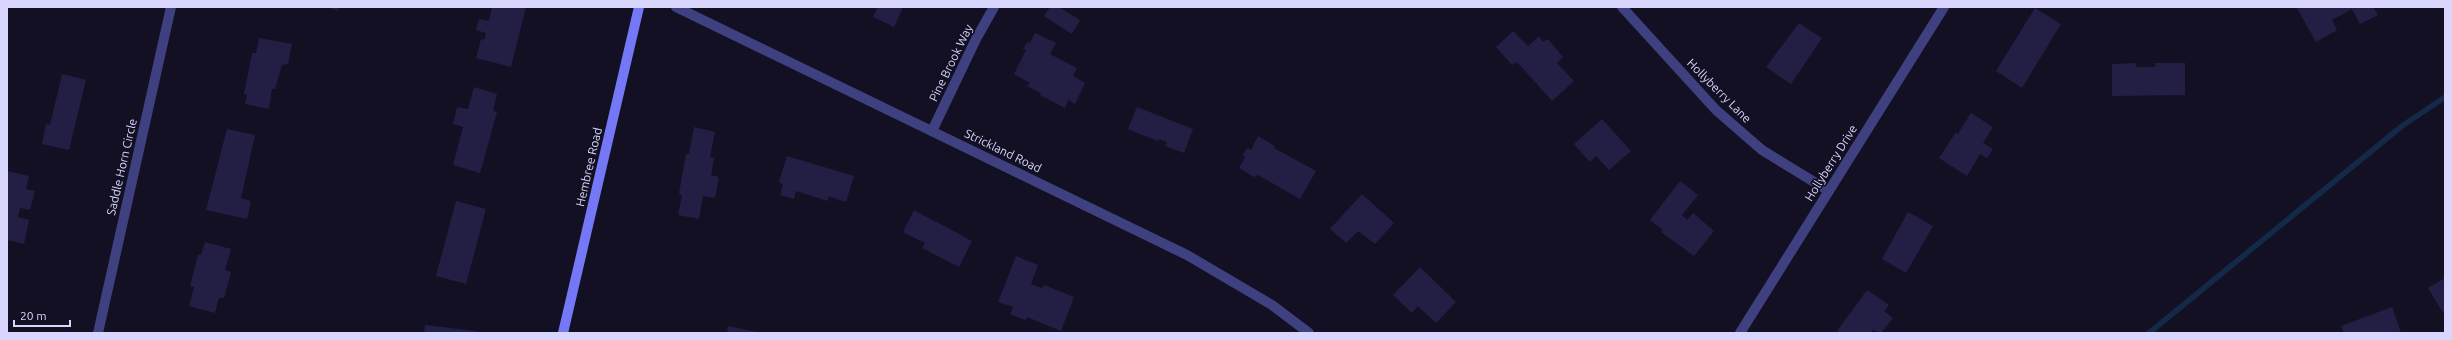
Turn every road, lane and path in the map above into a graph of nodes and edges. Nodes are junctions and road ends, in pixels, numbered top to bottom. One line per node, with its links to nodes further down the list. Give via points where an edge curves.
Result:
1 (171, 7): 9 (street, Saddle Horn Circle)
2 (639, 7): 10 (street, Hembree Road)
3 (676, 7): 7 (street, Strickland Road)
4 (994, 7): 7 (street, Pine Brook Way)
5 (1622, 7): 8 (street, Hollyberry Lane, via 1716,110 1762,150)
6 (1944, 7): 8 (street, Hollyberry Drive)
7 (932, 131): 11 (street, Strickland Road, via 1187,255 1272,305)
8 (1829, 191): 12 (street, Hollyberry Drive)
9 (98, 333)
10 (563, 333)
11 (1309, 333)
12 (1740, 333)

